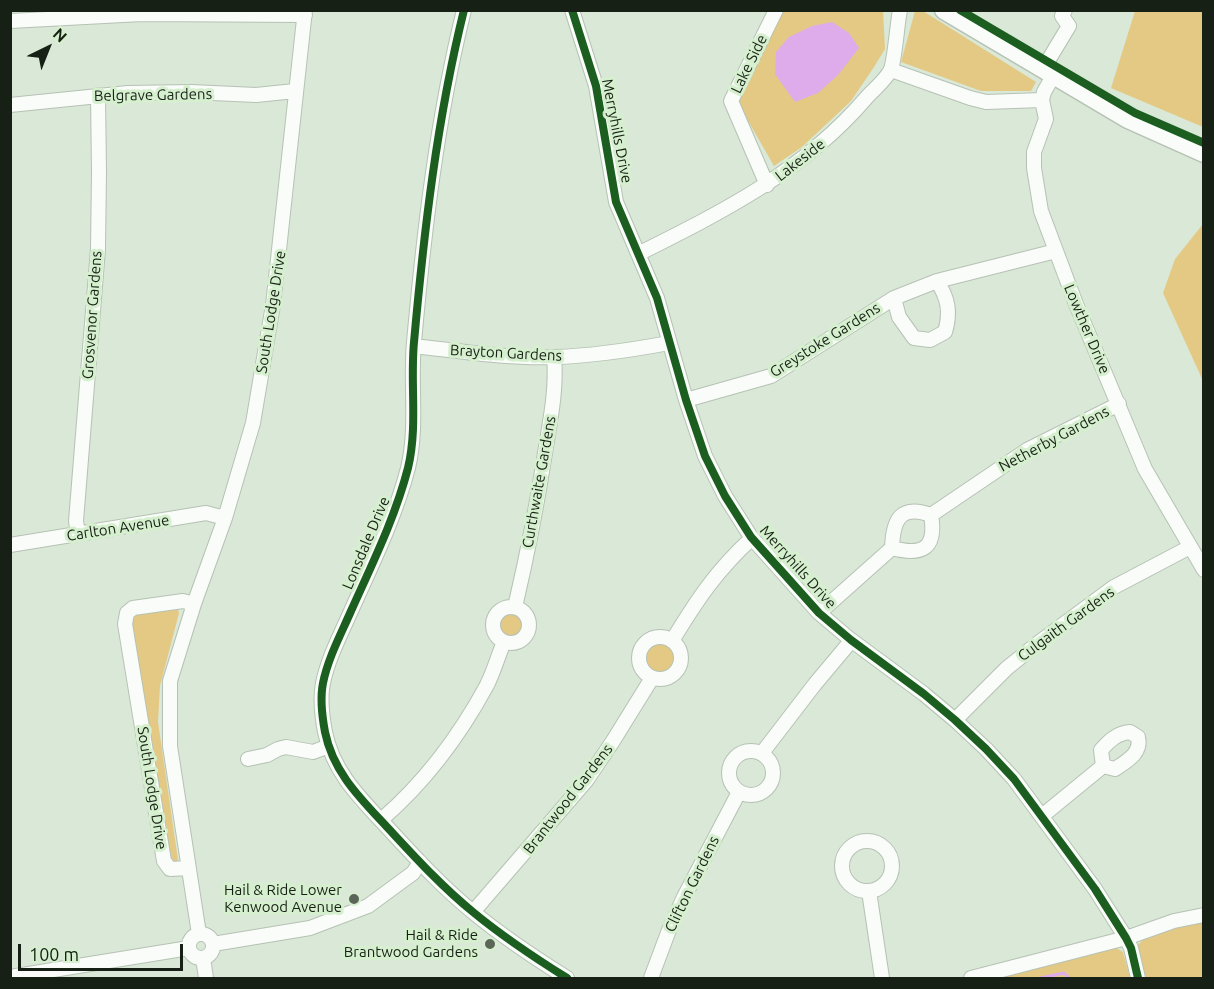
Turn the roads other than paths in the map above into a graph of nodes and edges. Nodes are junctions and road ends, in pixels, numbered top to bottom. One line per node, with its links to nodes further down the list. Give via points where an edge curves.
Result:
1 (464, 10): 22 (street, Lonsdale Drive, via 445,99)
2 (572, 10): 18 (street, Merryhills Drive, via 596,86 616,201)
3 (776, 10): 16 (street, Lake Side, via 731,101)
4 (900, 10): 9 (street)
5 (944, 10): 10 (main road)
6 (1065, 10): 10 (street, Lowther Drive, via 1062,16 1069,26)
7 (305, 13): 8 (street, via 142,14); 11 (street, South Lodge Drive)
8 (10, 21)
9 (891, 70): 13 (street, via 986,102); 16 (street, Lakeside, via 849,119)
10 (1048, 72): 13 (street, Lowther Drive); 15 (main road, via 1128,118)
11 (295, 91): 12 (street, Belgrave Gardens, via 256,95); 27 (street, South Lodge Drive, via 273,305 253,423)
12 (98, 95): 14 (street, Belgrave Gardens); 28 (street, Grosvenor Gardens, via 98,249 75,521)
13 (1042, 100): 17 (street, Lowther Drive, via 1046,119 1034,152 1034,168 1041,211)
14 (10, 105)
15 (1203, 153)
16 (767, 185): 18 (street, Lakeside)
17 (1056, 251): 19 (street, Greystoke Gardens); 25 (street, Lowther Drive)
18 (638, 254): 21 (street, Merryhills Drive, via 657,298)
19 (937, 281): 20 (street, Greystoke Gardens); 20 (street, Greystoke Gardens, via 944,291 950,316 945,332 930,340 914,338 899,317)
20 (894, 298): 24 (street, Greystoke Gardens, via 771,376)
21 (669, 343): 23 (street, Brayton Gardens, via 620,352); 24 (street, Merryhills Drive)
22 (414, 346): 23 (street, Brayton Gardens); 42 (street, Lonsdale Drive, via 414,425 398,503 323,682 322,711)
23 (554, 357): 35 (street, Curthwaite Gardens, via 555,391 529,549)
24 (686, 400): 29 (street, Merryhills Drive, via 705,456)
25 (1119, 404): 26 (street, Netherby Gardens, via 1027,450); 31 (street, Lowther Drive, via 1145,468)
26 (931, 515): 32 (street, via 916,511 898,518); 32 (street, via 931,538 925,547 915,552)
27 (225, 518): 28 (street, Carlton Avenue, via 206,513); 34 (street, South Lodge Drive)
28 (78, 534): 30 (street, Carlton Avenue)
29 (752, 538): 36 (street, Merryhills Drive); 37 (street, via 702,591)
30 (10, 545)
31 (1190, 547): 33 (street, Lowther Drive); 41 (street, Culgaith Gardens, via 1114,588 1080,613 1007,668)
32 (892, 548): 36 (street)
33 (1203, 570)
34 (194, 604): 50 (street, South Lodge Drive, via 170,681 170,746); 50 (street, South Lodge Drive, via 133,608 127,613 125,624 164,861 170,869)
35 (515, 607): 39 (street, via 504,607 493,619 495,635); 39 (street, via 524,612 529,628 515,643)
36 (819, 613): 38 (street, Merryhills Drive)
37 (672, 641): 40 (street, via 679,652 679,665 672,675); 40 (street, via 651,639 641,648 639,662)
38 (852, 641): 41 (street, Merryhills Drive); 43 (street)
39 (504, 642): 48 (street, via 488,682 460,730)
40 (652, 678): 52 (street, Brantwood Gardens, via 593,772)
41 (955, 720): 47 (street, Merryhills Drive, via 986,749)
42 (329, 746): 44 (street, via 313,752 286,747); 48 (street, Lonsdale Drive, via 348,784)
43 (762, 753): 46 (street, via 747,751 730,765 730,780); 46 (street, via 774,771 771,785 753,796)
44 (248, 759)
45 (1102, 766): 47 (street)
46 (739, 792): 62 (street, Clifton Gardens, via 669,930)
47 (1042, 816): 55 (street, Merryhills Drive)
48 (381, 820): 49 (street, Lonsdale Drive)
49 (420, 862): 52 (street, Lonsdale Drive); 56 (street, via 413,873 368,906 310,928)
50 (189, 868): 54 (street, South Lodge Drive)
51 (869, 891): 63 (street)
52 (473, 912): 61 (street, Lonsdale Drive)
53 (1201, 913): 55 (street)
54 (199, 934): 56 (street, via 208,936); 57 (street, via 191,939)
55 (1126, 938): 64 (street); 65 (street, Merryhills Drive)
56 (213, 944): 58 (street, via 210,954)
57 (189, 948): 58 (street); 59 (street)
58 (203, 958): 60 (street)
59 (10, 977)
60 (206, 978)
61 (567, 978)
62 (651, 978)
63 (882, 978)
64 (971, 978)
65 (1138, 978)

